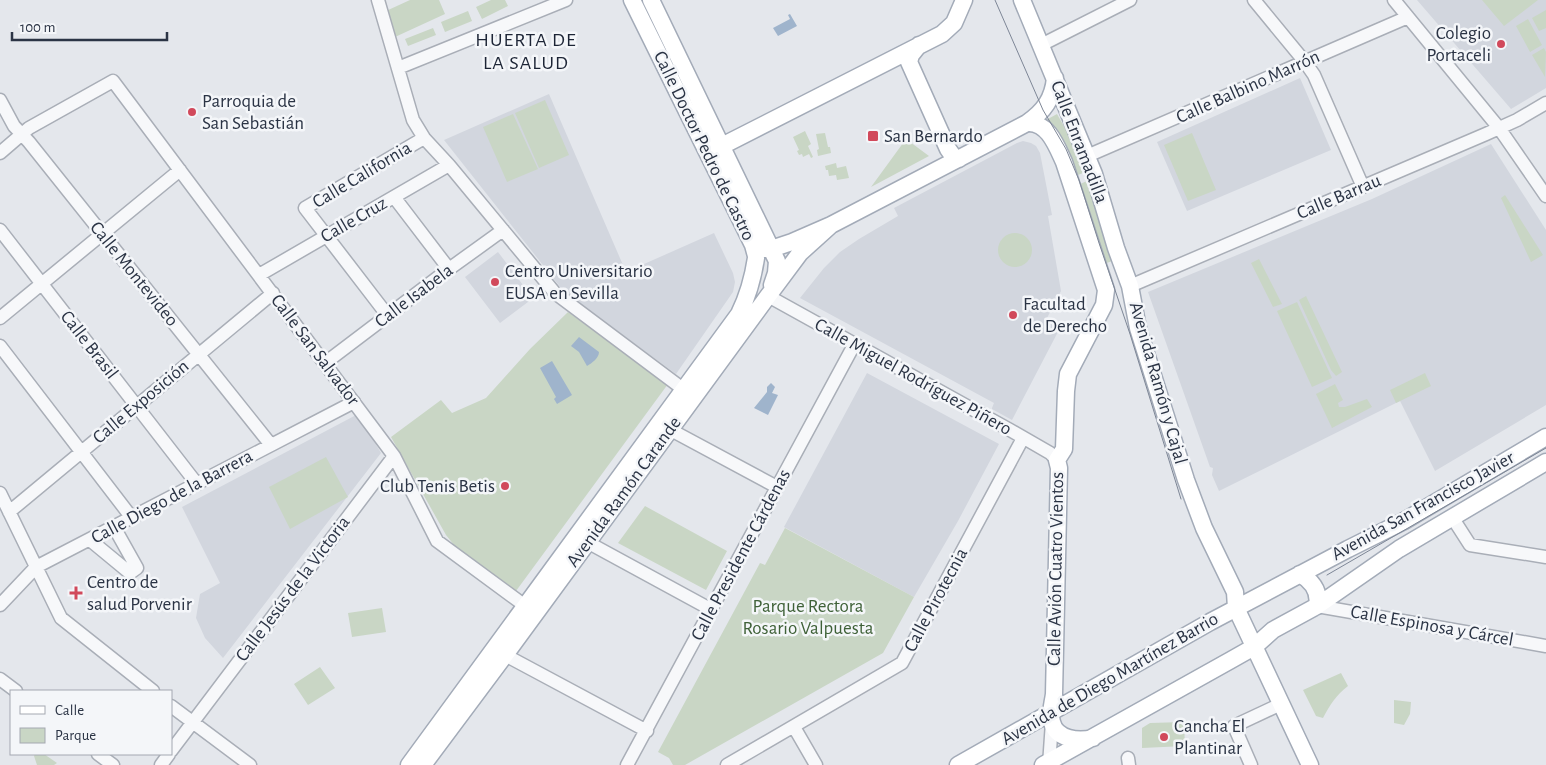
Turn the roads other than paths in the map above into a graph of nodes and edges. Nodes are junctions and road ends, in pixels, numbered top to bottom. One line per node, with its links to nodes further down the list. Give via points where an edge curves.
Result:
1 (378, 0): 14 (street)
2 (566, 0): 14 (street)
3 (632, 0): 22 (main road, Calle Doctor Pedro de Castro)
4 (651, 0): 22 (main road, Calle Doctor Pedro de Castro)
5 (964, 0): 11 (main road, via 951,27)
6 (1022, 0): 12 (main road, Calle Enramadilla)
7 (1130, 0): 12 (street)
8 (1254, 0): 13 (street)
9 (1394, 0): 10 (street)
10 (1408, 17): 13 (street, Calle Balbino Marrón); 19 (street)
11 (919, 45): 22 (main road); 25 (main road, via 910,55 909,62 948,149)
12 (1041, 48): 15 (main road, Calle Enramadilla)
13 (1305, 62): 24 (street, Calle Balbino Marrón); 28 (street, via 1314,74)
14 (398, 68): 21 (street, via 413,120)
15 (1055, 78): 18 (main road, Avenida Ramón Carande, via 1048,104); 24 (main road, Calle Enramadilla)
16 (0, 100): 20 (street, Calle Montevideo)
17 (1546, 102): 19 (street, Calle Barrau)
18 (1027, 123): 25 (main road, Avenida Ramón Carande); 43 (main road, Calle Enramadilla, via 1037,124 1046,130 1064,162)
19 (1499, 128): 28 (street, Calle Barrau); 29 (street)
20 (21, 134): 23 (street); 27 (street, Calle San Salvador, via 113,81); 34 (street, Calle Montevideo)
21 (424, 138): 26 (street); 35 (street, Calle California, via 305,208)
22 (715, 150): 36 (main road, Calle Doctor Pedro de Castro); 37 (main road, Calle Doctor Pedro de Castro)
23 (0, 154)
24 (1088, 156): 41 (main road, Calle Enramadilla)
25 (958, 159): 31 (main road, Avenida Ramón Carande)
26 (449, 165): 30 (street, Calle Cruz); 33 (street)
27 (180, 170): 34 (street); 39 (street, Calle San Salvador)
28 (1363, 187): 41 (street, Calle Barrau)
29 (1546, 196)
30 (394, 197): 35 (street, Calle Cruz); 38 (street)
31 (832, 225): 36 (main road, Avenida Ramón Carande); 44 (main road, Avenida Ramón Carande, via 800,253)
32 (0, 230): 40 (street, Calle Brasil)
33 (503, 230): 38 (street, Calle Isabela); 51 (street, via 555,293)
34 (102, 234): 40 (street); 49 (street, Calle Montevideo)
35 (326, 237): 39 (street, Calle Cruz); 45 (street)
36 (771, 249): 37 (main road); 44 (main road, Calle Doctor Pedro de Castro, via 777,260)
37 (755, 252): 44 (main road, Calle Doctor Pedro de Castro); 51 (main road, Avenida Ramón Carande, via 751,284 739,314)
38 (449, 270): 45 (street, Calle Isabela)
39 (259, 275): 42 (street, Calle San Salvador)
40 (42, 284): 46 (street); 53 (street, Calle Brasil)
41 (1130, 286): 77 (main road, Avenida Ramón y Cajal, via 1138,328 1186,480 1204,528 1235,592)
42 (273, 293): 49 (street, Calle Exposición); 50 (street, Calle San Salvador)
43 (1106, 294): 60 (main road, Calle Avión Cuatro Vientos, via 1101,311 1068,374 1064,449)
44 (768, 296): 47 (street, Calle Miguel Rodríguez Piñero); 54 (main road, Avenida Ramón Carande)
45 (388, 316): 50 (street, Calle Isabela)
46 (0, 318)
47 (854, 345): 55 (street, Calle Miguel Rodríguez Piñero); 63 (street, Calle Presidente Cárdenas)
48 (0, 346): 58 (street)
49 (198, 355): 53 (street, Calle Exposición); 57 (street, Calle Montevideo)
50 (325, 363): 52 (street, Calle San Salvador)
51 (683, 389): 75 (main road, Avenida Ramón Carande)
52 (354, 402): 57 (street, Calle Diego de la Barrera); 59 (street, Calle San Salvador)
53 (137, 406): 58 (street, Calle Exposición); 62 (street, Calle Brasil)
54 (670, 429): 63 (street); 70 (main road, Avenida Ramón Carande)
55 (1024, 438): 60 (street, Calle Miguel Rodríguez Piñero); 89 (street, Calle Pirotecnia, via 902,663)
56 (1546, 438): 73 (main road, Avenida San Francisco Javier, via 1404,521)
57 (271, 445): 62 (street, Calle Diego de la Barrera)
58 (81, 452): 65 (street, Calle Exposición); 67 (street)
59 (394, 456): 75 (street, Calle San Salvador, via 437,542); 88 (street, Calle Jesús de la Victoria)
60 (1057, 460): 87 (main road, Calle Avión Cuatro Vientos)
61 (1546, 462): 66 (main road, Avenida San Francisco Javier)
62 (198, 484): 67 (street, Calle Diego de la Barrera)
63 (777, 487): 78 (street, Calle Presidente Cárdenas)
64 (0, 493): 65 (street)
65 (10, 512): 72 (street)
66 (1452, 517): 71 (street, via 1470,545); 76 (main road, Avenida San Francisco Javier)
67 (132, 518): 68 (street, Calle Diego de la Barrera)
68 (114, 527): 69 (street, Calle Diego de la Barrera); 69 (street, via 137,568 130,573)
69 (90, 540): 72 (street, Calle Diego de la Barrera)
70 (587, 542): 78 (street); 81 (main road, Avenida Ramón Carande)
71 (1546, 557)
72 (36, 567): 74 (street, Calle Diego de la Barrera); 84 (street, via 61,618)
73 (1300, 574): 76 (main road, via 1315,588 1319,599); 77 (main road, Avenida San Francisco Javier)
74 (0, 605)
75 (524, 605): 97 (main road, Avenida Ramón Carande)
76 (1317, 606): 79 (street, Calle Espinosa y Cárcel); 80 (main road, Avenida San Francisco Javier, via 1273,630)
77 (1236, 608): 80 (main road, Avenida Ramón y Cajal); 87 (main road, Avenida de Diego Martínez Barrio)
78 (712, 610): 90 (street, Calle Presidente Cárdenas)
79 (1546, 646)
80 (1254, 647): 85 (main road); 91 (main road)
81 (505, 655): 90 (street); 98 (main road, Avenida Ramón Carande)
82 (0, 679): 83 (street)
83 (15, 690)
84 (152, 690)
85 (1281, 704): 103 (street, via 1234,726); 104 (main road)
86 (172, 707): 88 (street)
87 (1056, 713): 91 (main road, via 1057,731 1068,738); 94 (street, Calle Avión Cuatro Vientos); 102 (main road, Avenida de Diego Martínez Barrio)
88 (193, 722): 92 (street, Calle Jesús de la Victoria); 96 (street)
89 (794, 726): 100 (street, Calle Pirotecnia); 101 (street)
90 (646, 731): 99 (street, Calle Presidente Cárdenas)
91 (1092, 738): 94 (main road)
92 (172, 749)
93 (99, 755): 95 (street)
94 (1047, 764)
95 (113, 765)
96 (250, 765)
97 (409, 765)
98 (423, 765)
99 (628, 765)
100 (727, 765)
101 (816, 765)
102 (958, 765)
103 (1251, 765)
104 (1310, 765)

